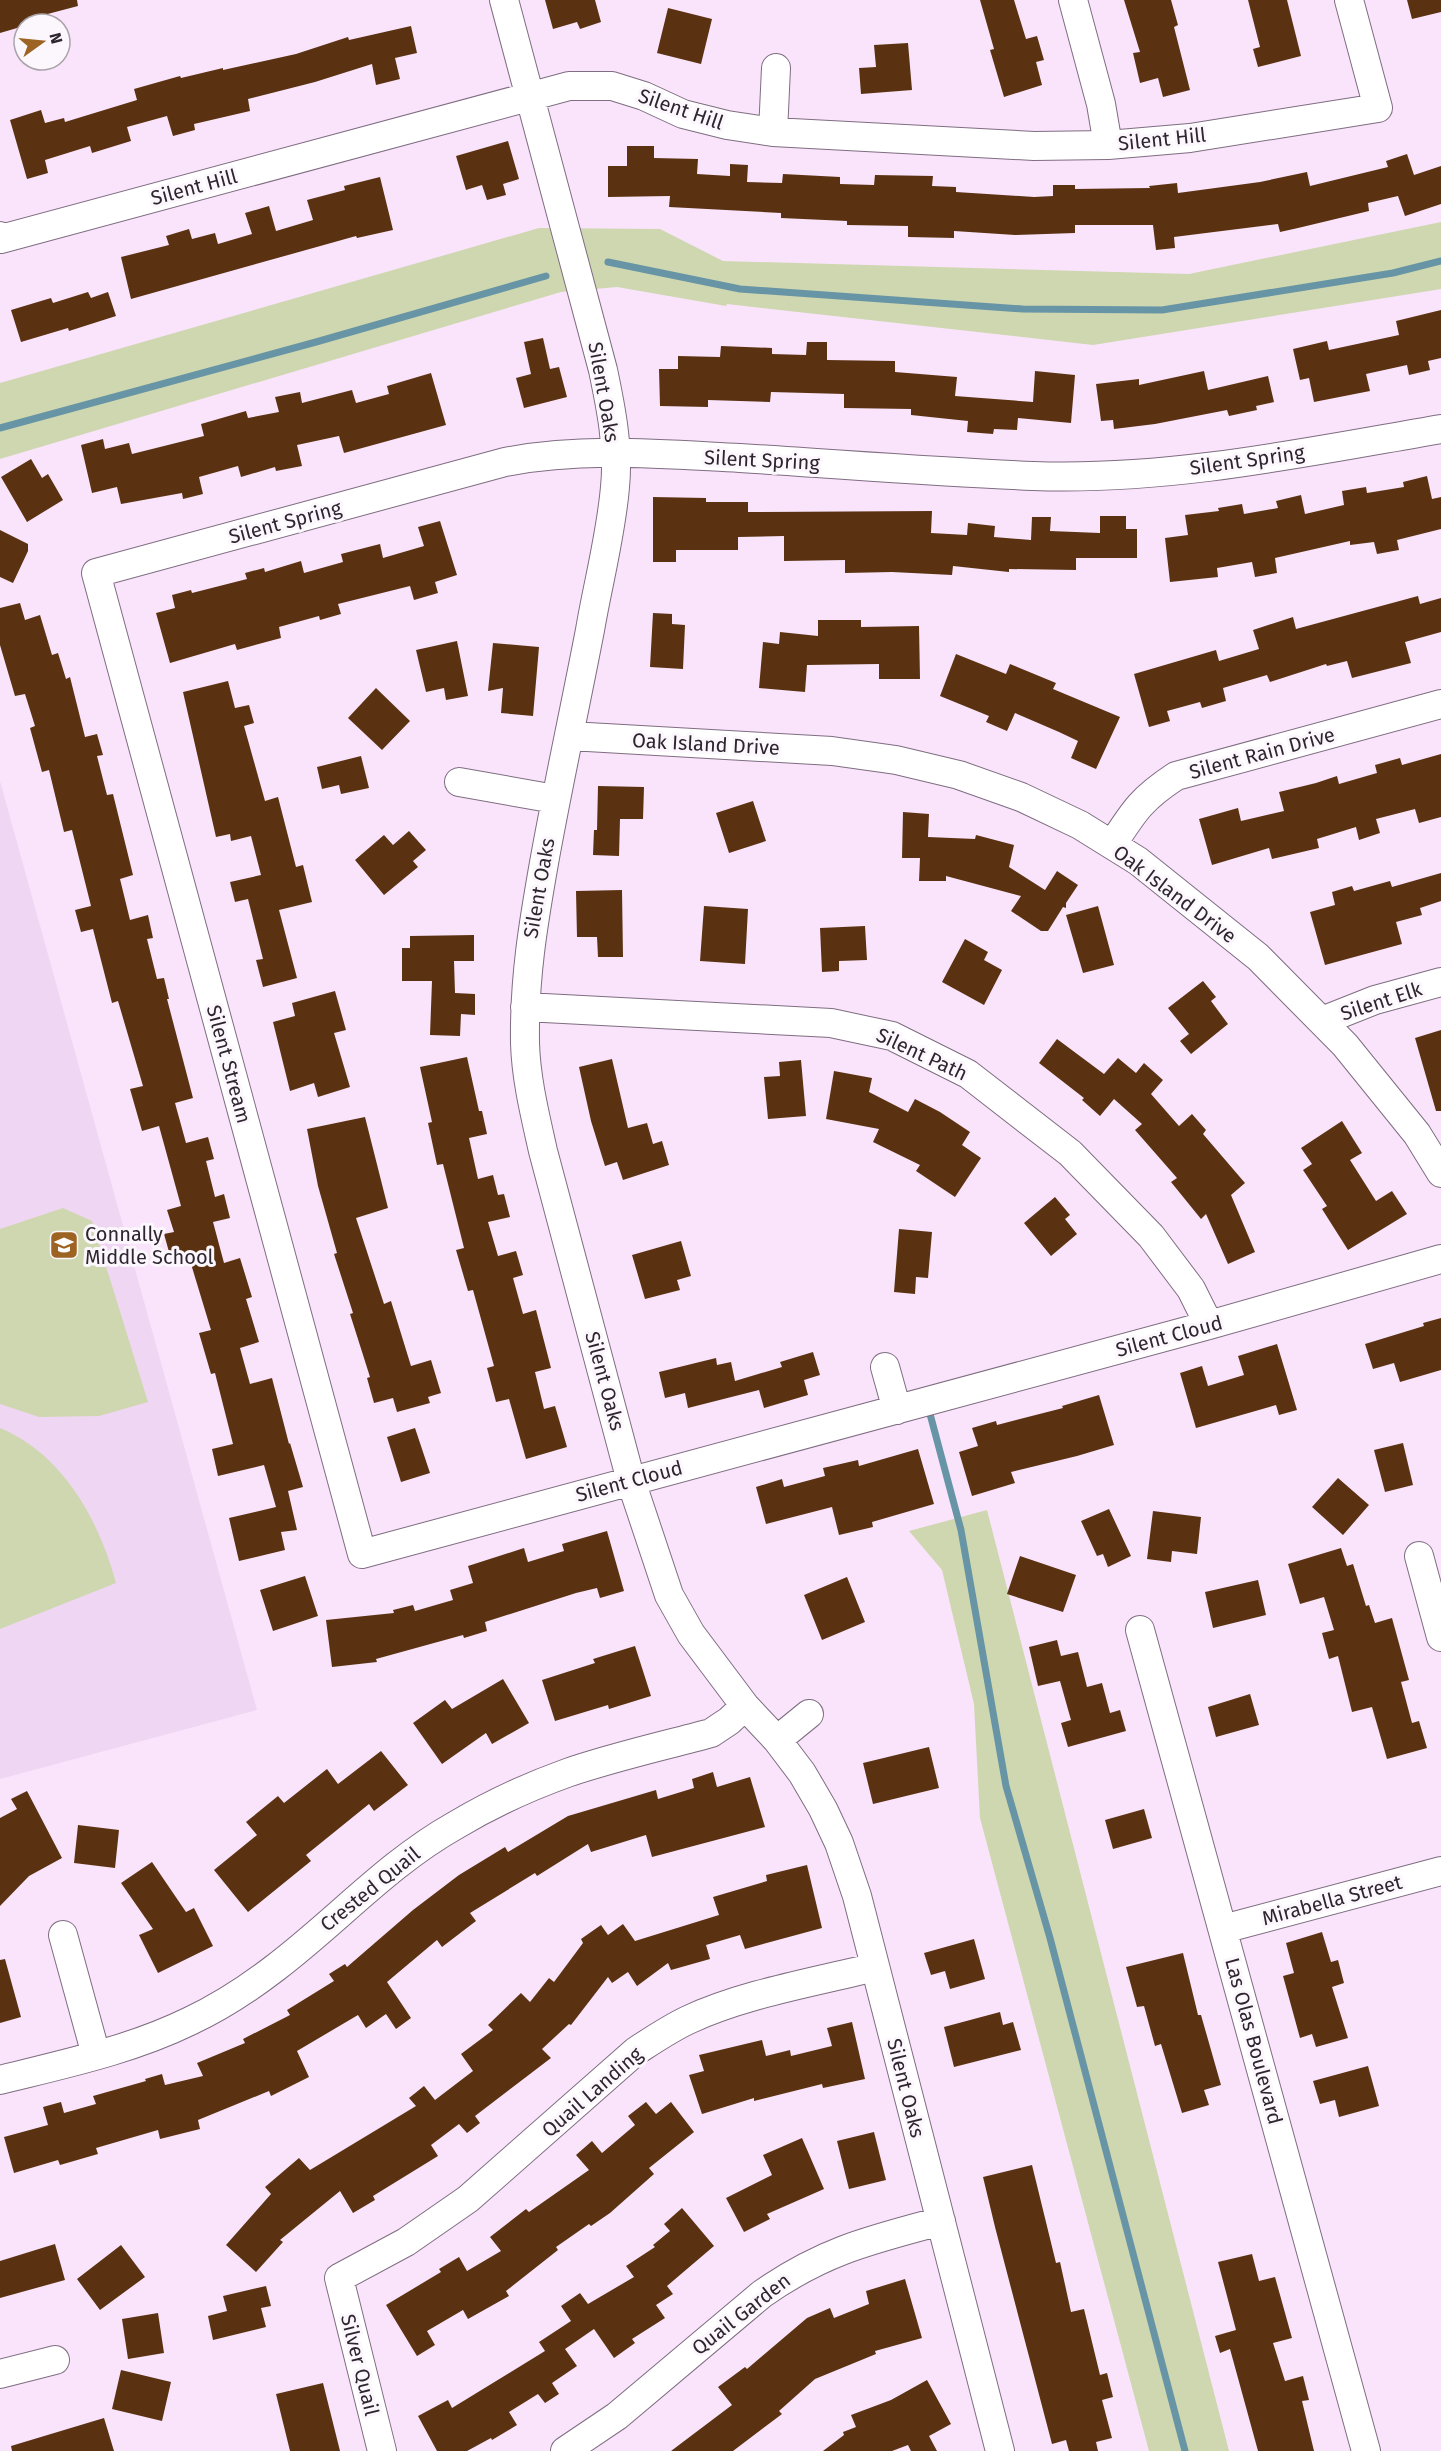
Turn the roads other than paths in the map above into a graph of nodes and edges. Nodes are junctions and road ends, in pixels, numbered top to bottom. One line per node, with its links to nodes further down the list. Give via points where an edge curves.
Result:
1 (504, 0): 5 (street, Silent Oaks)
2 (1073, 0): 7 (street)
3 (1349, 0): 7 (street, Silent Hill, via 1378,108 1190,138)
4 (776, 68): 6 (street)
5 (530, 97): 6 (street, Silent Hill, via 569,86 612,86 683,114); 8 (street, Silent Hill); 10 (street, Silent Oaks, via 603,370)
6 (773, 132): 7 (street, Silent Hill, via 1034,146)
7 (1108, 145)
8 (0, 237)
9 (1441, 429): 10 (street, Silent Spring, via 1251,462 1114,476 1035,476)
10 (615, 451): 11 (street, Silent Spring, via 505,462); 13 (street, Silent Oaks, via 609,530)
11 (96, 573): 26 (street, Silent Stream)
12 (1441, 704): 16 (street, Silent Rain Drive, via 1176,776 1135,809)
13 (570, 736): 15 (street, Silent Oaks); 16 (street, Oak Island Drive, via 831,751 896,760 959,775 1021,797)
14 (459, 782): 15 (street)
15 (555, 799): 18 (street, Silent Oaks, via 528,950)
16 (1112, 845): 19 (street, Oak Island Drive, via 1138,861 1258,957)
17 (1441, 982): 19 (street, Silent Elk, via 1375,1000)
18 (525, 1007): 22 (street, Silent Path, via 831,1023 892,1036 968,1074 1070,1153 1151,1236 1191,1289); 25 (street, Silent Oaks, via 531,1099)
19 (1322, 1022): 20 (street, Oak Island Drive, via 1417,1134)
20 (1441, 1173)
21 (1441, 1259): 22 (street, Silent Cloud)
22 (1209, 1326): 24 (street, Silent Cloud)
23 (885, 1366): 24 (street)
24 (897, 1410): 25 (street, Silent Cloud)
25 (631, 1481): 26 (street, Silent Cloud); 30 (street, Silent Oaks, via 669,1594 691,1634)
26 (362, 1554)
27 (1419, 1556): 29 (street)
28 (1140, 1630): 34 (street, Las Olas Boulevard)
29 (1441, 1637)
30 (745, 1706): 32 (street, Silent Oaks); 37 (street, Crested Quail, via 711,1732 568,1773 509,1796 415,1852 275,1968 225,2003 163,2033)
31 (809, 1714): 32 (street)
32 (777, 1740): 36 (street, Silent Oaks, via 807,1782 839,1843)
33 (1441, 1871): 34 (street, Mirabella Street)
34 (1223, 1929): 46 (street, Las Olas Boulevard)
35 (63, 1935): 37 (street)
36 (875, 1967): 39 (street, Silent Oaks); 40 (street, Quail Landing, via 738,2002 689,2019 662,2034 636,2051 468,2199 406,2242)
37 (96, 2055): 38 (street, Crested Quail)
38 (0, 2080)
39 (941, 2222): 44 (street, Quail Garden, via 843,2249 788,2276 617,2416); 45 (street, Silent Oaks)
40 (339, 2278): 43 (street, Silver Quail)
41 (55, 2360): 42 (street)
42 (0, 2374)
43 (382, 2451)
44 (565, 2451)
45 (1000, 2451)
46 (1366, 2451)

